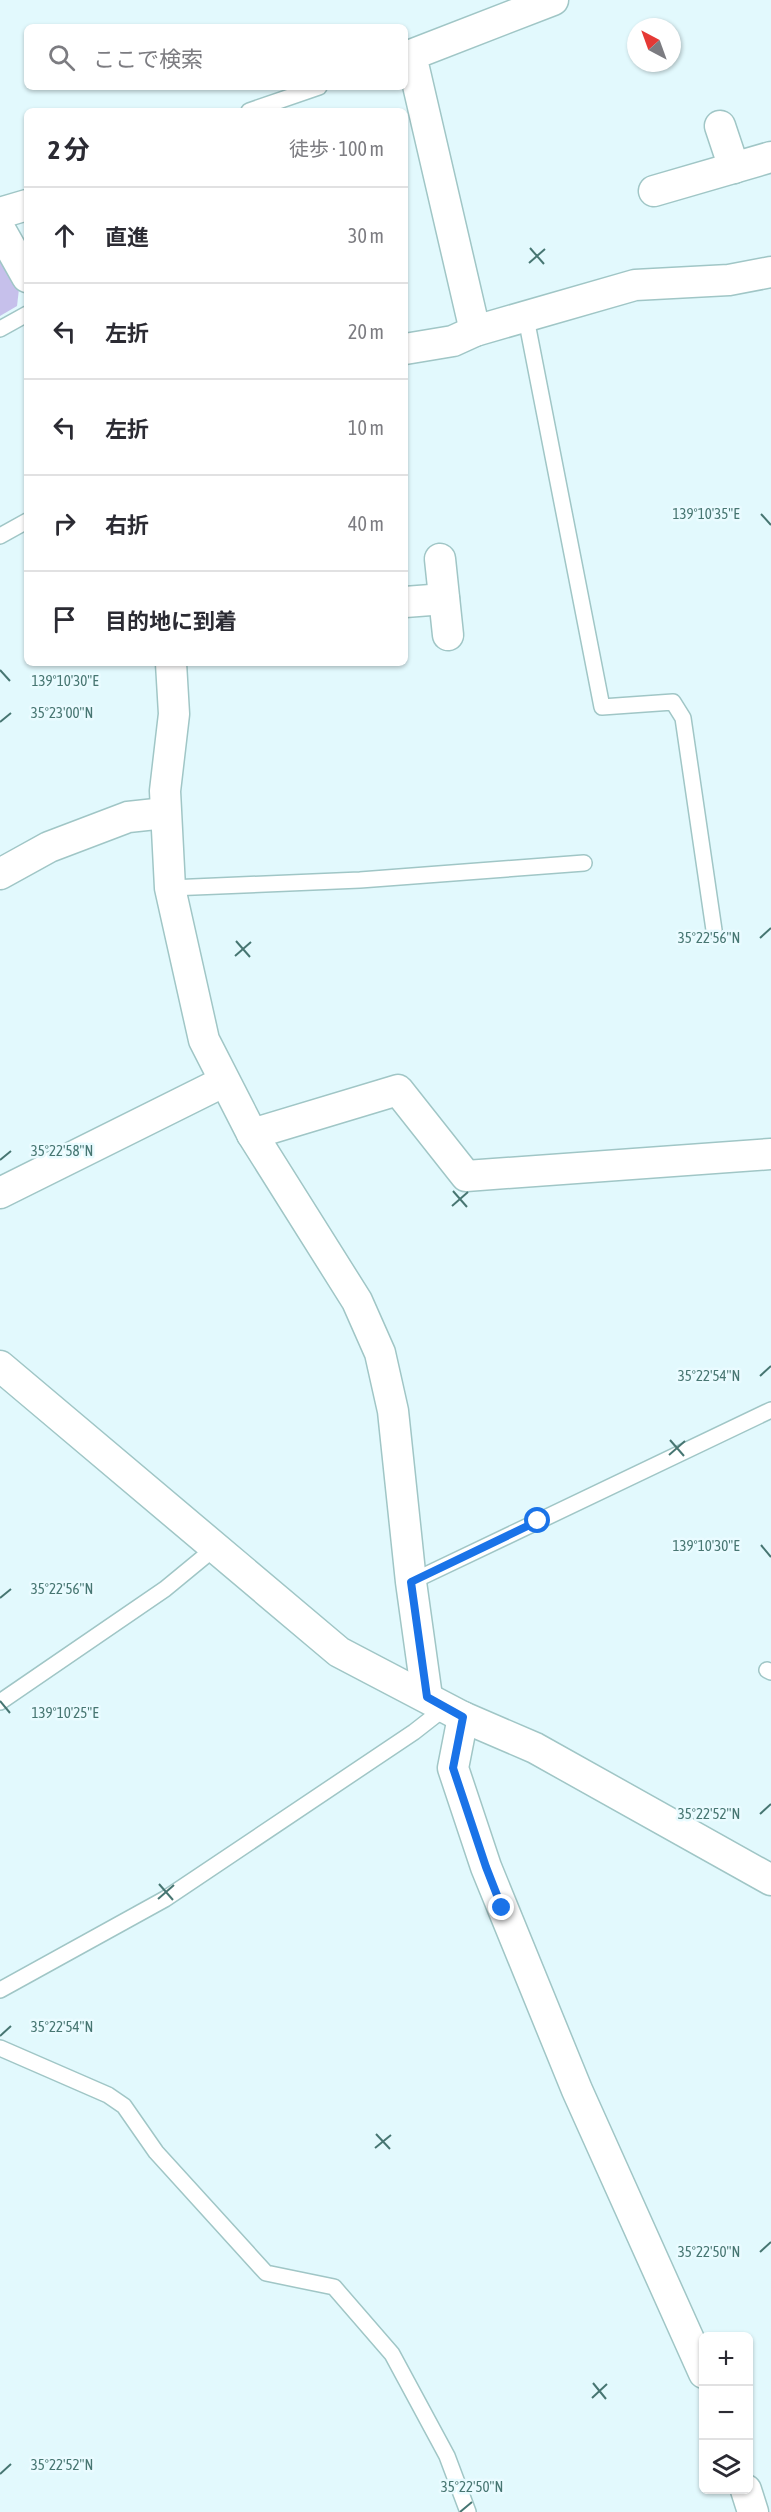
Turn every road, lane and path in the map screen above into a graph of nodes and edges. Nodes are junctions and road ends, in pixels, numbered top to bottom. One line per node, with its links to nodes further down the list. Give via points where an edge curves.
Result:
1 (553, 0): 2 (street)
2 (408, 57): 17 (street)
3 (310, 90): 4 (lane)
4 (258, 108)
5 (720, 126): 7 (street)
6 (771, 157): 7 (street)
7 (734, 168): 8 (street)
8 (654, 190)
9 (24, 206): 10 (street)
10 (0, 213)
11 (0, 229): 12 (street)
12 (24, 272)
13 (771, 272): 15 (street, via 729,280 635,285)
14 (24, 316): 16 (lane)
15 (526, 318): 17 (street); 30 (lane, via 602,707 673,702 683,718)
16 (0, 329)
17 (475, 331): 18 (street, via 453,341)
18 (408, 348)
19 (24, 523): 20 (lane)
20 (0, 536)
21 (440, 559): 22 (street)
22 (444, 599): 23 (street); 24 (street)
23 (408, 602)
24 (448, 635)
25 (171, 666): 26 (street, via 174,714)
26 (165, 813): 28 (street, via 118,821 49,847); 29 (street)
27 (584, 863): 29 (lane, via 360,880)
28 (0, 874)
29 (170, 888): 31 (street, via 204,1040)
30 (714, 930)
31 (223, 1082): 32 (street); 34 (street)
32 (252, 1134): 33 (street, via 398,1090 466,1176); 38 (street, via 357,1301 380,1353 393,1412)
33 (771, 1155)
34 (0, 1193)
35 (0, 1366): 37 (street)
36 (771, 1410): 38 (lane)
37 (216, 1547): 39 (lane, via 165,1589); 40 (street, via 339,1652)
38 (411, 1582): 40 (street)
39 (0, 1702)
40 (446, 1707): 41 (street, via 535,1749); 42 (lane, via 165,1899); 44 (street, via 453,1768 486,1867 577,2090)
41 (771, 1880)
42 (0, 1990)
43 (0, 2048): 46 (lane, via 108,2095 124,2106 156,2152 266,2273 334,2287 392,2354 447,2456)
44 (699, 2362)
45 (747, 2494): 47 (street)
46 (468, 2512)
47 (753, 2512)

